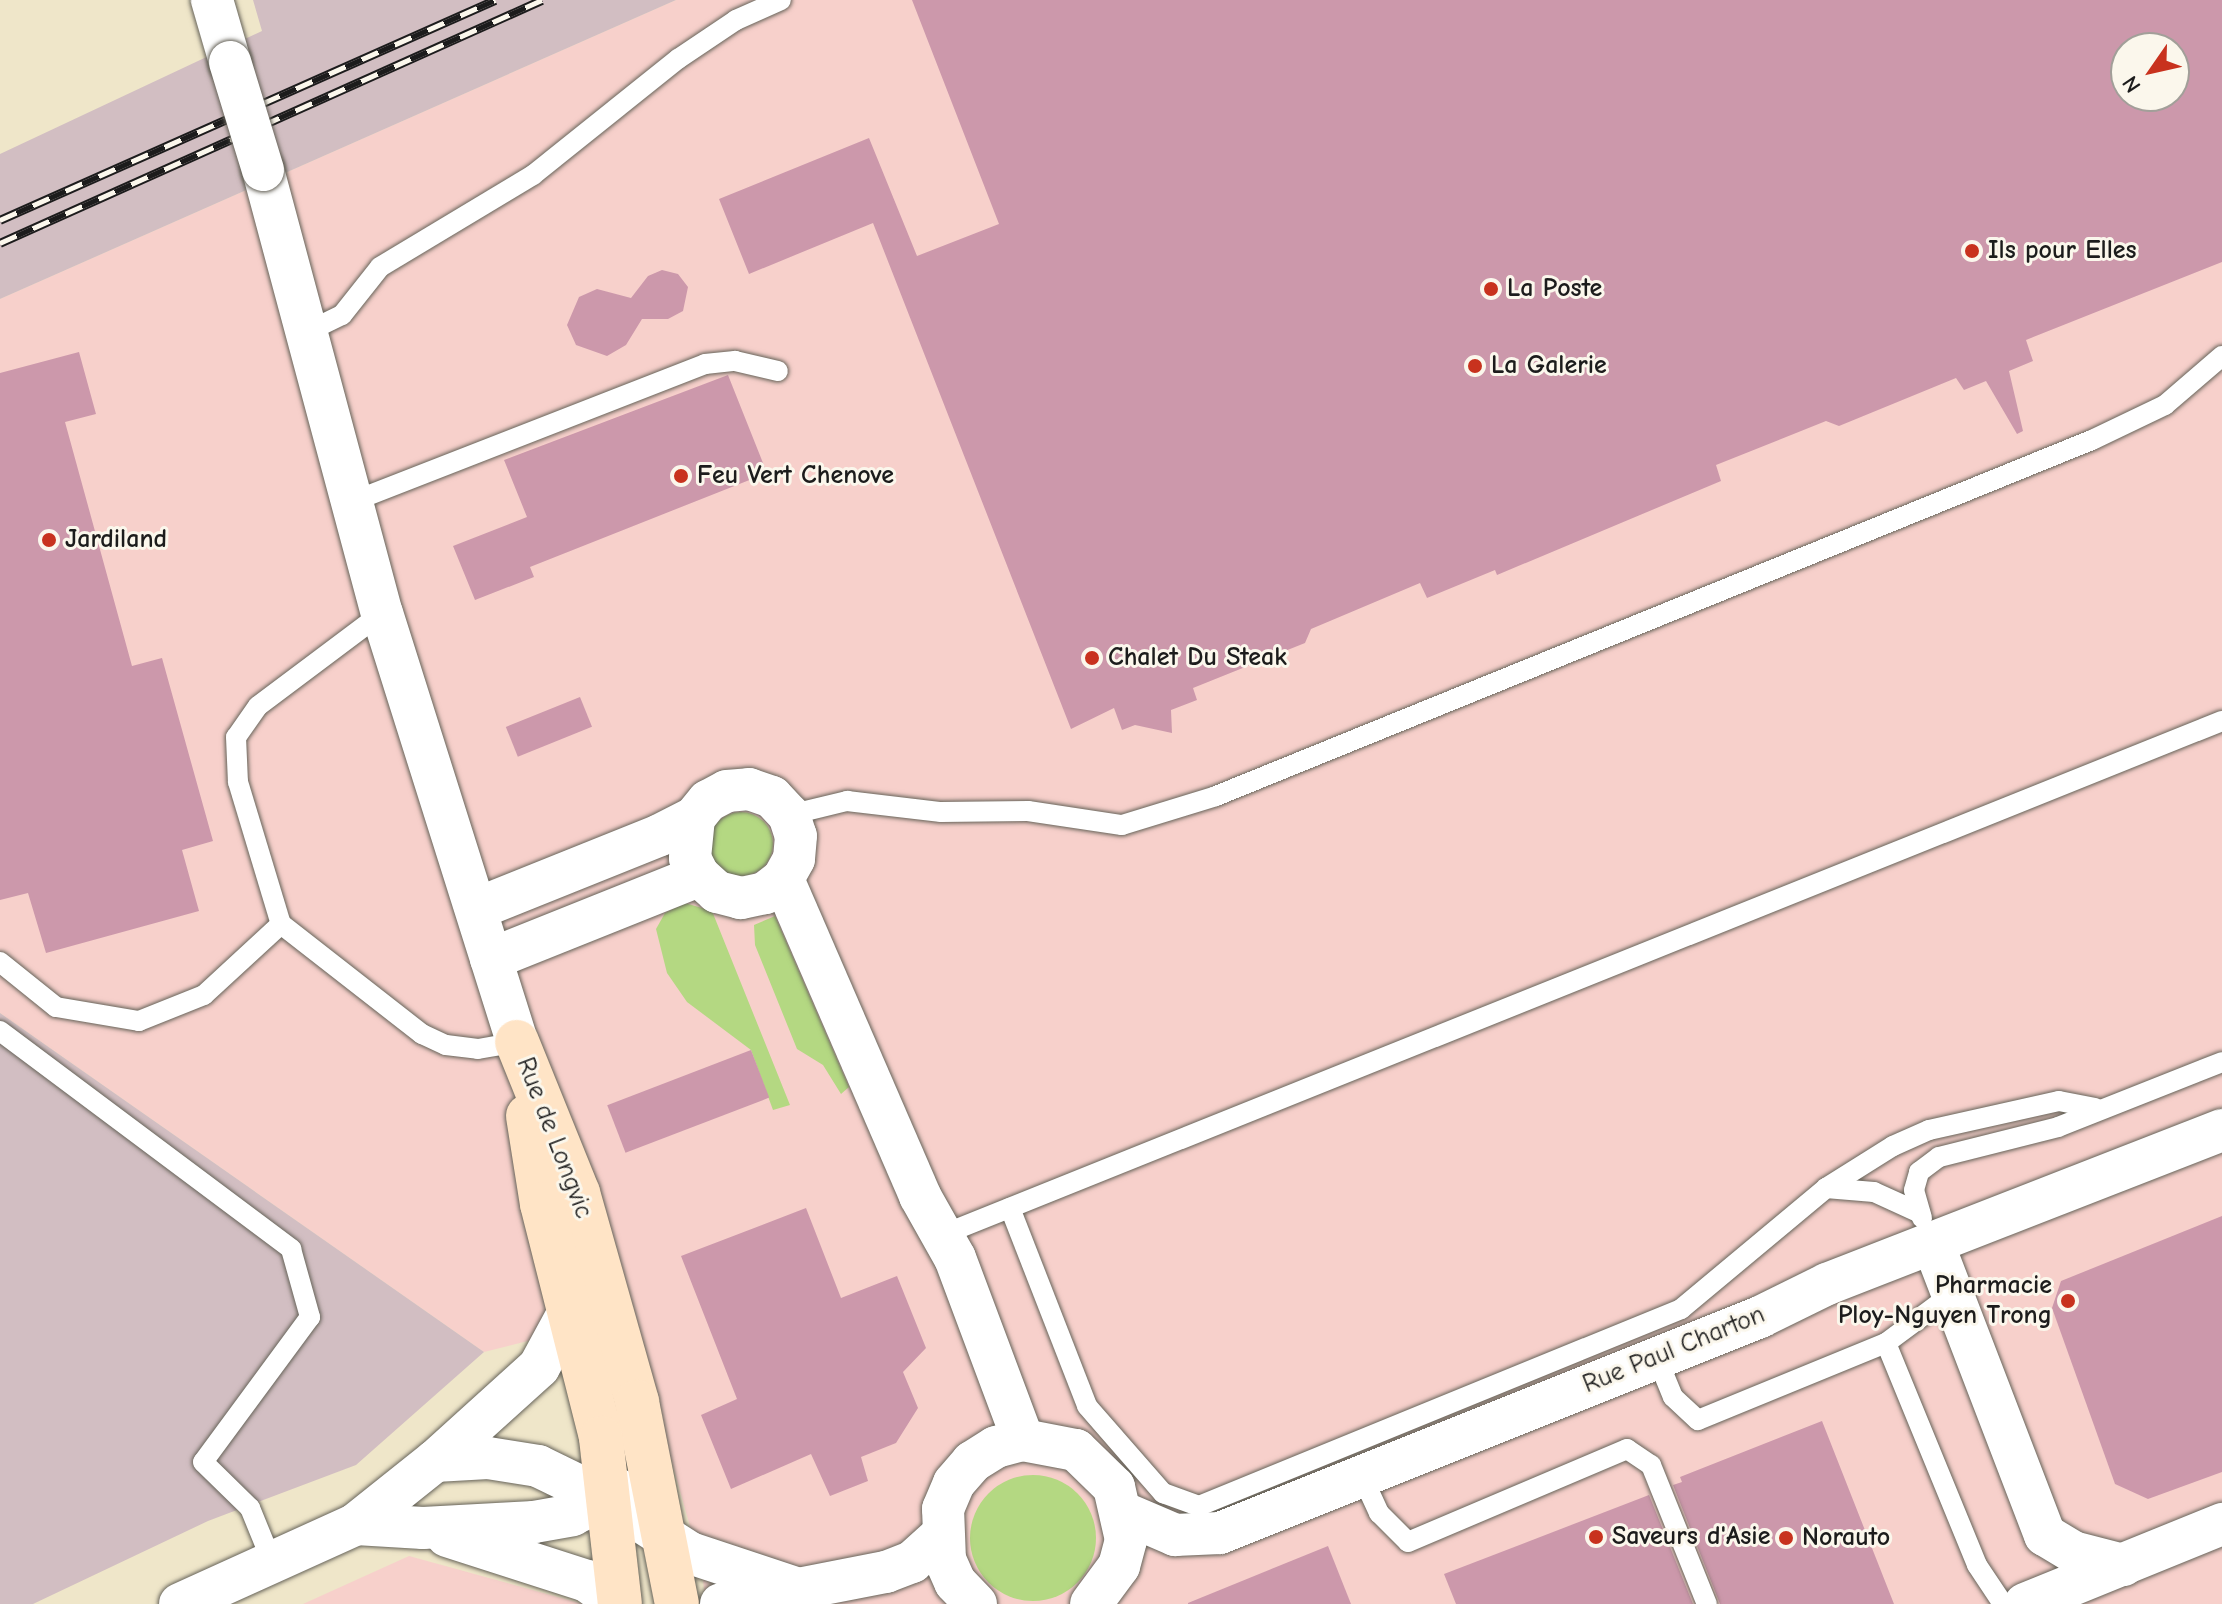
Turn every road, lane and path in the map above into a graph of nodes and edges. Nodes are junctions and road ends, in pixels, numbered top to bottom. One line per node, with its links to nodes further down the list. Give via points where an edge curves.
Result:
1 (212, 0): 3 (street, bridge)
2 (781, 0): 3 (lane, via 736,20 678,59 533,175 380,267 342,315)
3 (309, 331): 6 (street)
4 (2222, 356): 9 (lane, via 2165,405 2092,440 1216,796 1122,825 1028,811 941,812 847,801)
5 (778, 371): 6 (lane, via 735,361 705,364)
6 (354, 501): 7 (street)
7 (382, 613): 13 (street); 14 (lane, via 258,706 236,737 238,782)
8 (2222, 721): 23 (lane)
9 (789, 815): 10 (street, via 772,797 749,789 727,791 708,801); 12 (street, via 795,847)
10 (694, 818): 11 (street, via 689,848); 13 (street)
11 (699, 876): 12 (street, via 717,892 741,898 765,893); 15 (street)
12 (783, 879): 25 (street, via 920,1196)
13 (476, 909): 15 (street)
14 (281, 924): 16 (lane, via 204,995 139,1021 56,1007); 18 (lane, via 422,1034 446,1045 478,1049)
15 (491, 959): 18 (street)
16 (0, 962)
17 (0, 1031): 42 (lane, via 291,1249 310,1317 203,1462 250,1508)
18 (517, 1042): 27 (street, Rue de Longvic, via 542,1204); 32 (street, Rue de Longvic, via 578,1193)
19 (2222, 1062): 20 (lane)
20 (2095, 1108): 22 (lane, via 2059,1101 1929,1130); 24 (lane, via 2058,1127 1939,1157 1919,1172 1914,1190)
21 (2222, 1130): 24 (street, Rue Paul Charton)
22 (1826, 1188): 23 (lane, via 1681,1309 1199,1506 1163,1493 1087,1406); 24 (lane, via 1874,1192)
23 (1010, 1208): 25 (lane)
24 (1927, 1230): 26 (street); 29 (street, Rue Paul Charton, via 1827,1284)
25 (942, 1235): 30 (street, via 987,1335)
26 (1952, 1294): 28 (lane); 39 (street)
27 (571, 1308): 31 (street, via 539,1367); 34 (street, Rue de Longvic, via 601,1438)
28 (1886, 1343): 29 (lane, via 1698,1420 1673,1397); 52 (lane, via 1977,1565)
29 (1657, 1358): 33 (street, Rue Paul Charton)
30 (1023, 1440): 35 (street, via 1050,1441 1098,1465); 40 (street, via 996,1447 954,1483 943,1509)
31 (435, 1461): 34 (street, via 488,1458 538,1466); 36 (street)
32 (652, 1469): 34 (street); 41 (street, Rue de Longvic)
33 (1362, 1476): 35 (street, Rue Paul Charton, via 1196,1537 1156,1529); 51 (lane, via 1379,1513 1408,1542 1627,1449 1651,1465)
34 (608, 1500): 37 (street, via 572,1515 534,1522); 41 (street); 46 (street, Rue de Longvic)
35 (1124, 1513): 50 (street, via 1126,1540 1119,1566)
36 (356, 1524): 37 (street); 42 (street)
37 (423, 1528): 46 (street, via 587,1581)
38 (2214, 1534): 43 (street)
39 (2045, 1535): 43 (street, via 2073,1552); 53 (street, via 2037,1567)
40 (940, 1537): 44 (street, via 912,1562); 49 (street, via 955,1582)
41 (667, 1541): 44 (street); 47 (street, Rue de Longvic)
42 (272, 1562): 45 (street)
43 (2123, 1565): 54 (street)
44 (799, 1589): 48 (street)
45 (180, 1604)
46 (619, 1604)
47 (677, 1604)
48 (721, 1604)
49 (976, 1604)
50 (1091, 1604)
51 (1707, 1604)
52 (2003, 1604)
53 (2014, 1604)
54 (2025, 1604)

